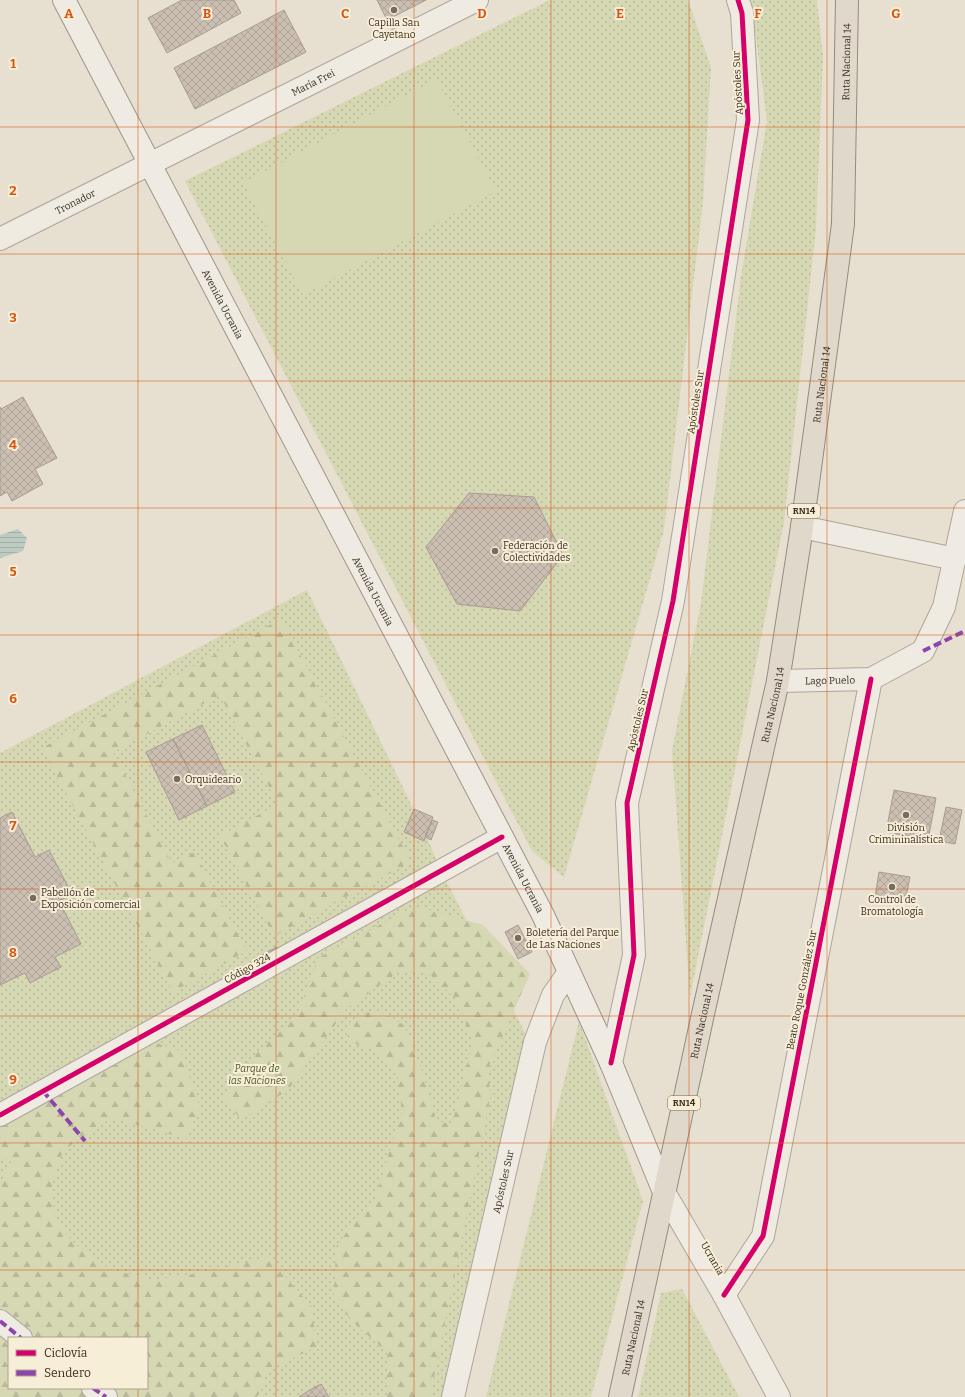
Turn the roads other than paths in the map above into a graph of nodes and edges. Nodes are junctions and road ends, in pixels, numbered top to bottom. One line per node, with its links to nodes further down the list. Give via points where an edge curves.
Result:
1 (64, 0): 5 (street, Avenida Ucrania)
2 (477, 0): 5 (street, María Frei)
3 (738, 0): 14 (street, Apóstoles Sur, via 742,13 748,120 673,601 627,803 634,955)
4 (847, 0): 8 (highway, Ruta Nacional 14 / RN14, via 843,224)
5 (149, 164): 6 (street, Tronador); 12 (street, Avenida Ucrania)
6 (0, 239)
7 (965, 511): 9 (street)
8 (802, 527): 9 (street); 11 (highway, Ruta Nacional 14 / RN14)
9 (955, 559): 10 (street, Lago Puelo, via 944,607 923,651)
10 (871, 679): 11 (street, Lago Puelo); 17 (street, Beato Roque González Sur, via 763,1236)
11 (778, 681): 16 (highway, Ruta Nacional 14 / RN14)
12 (502, 837): 13 (street, Avenida Ucrania, via 543,915); 15 (street, Código 324)
13 (569, 972): 14 (street, Avenida Ucrania); 22 (street, Apóstoles Sur, via 553,995 535,1042)
14 (611, 1064): 16 (street, Avenida Ucrania)
15 (0, 1115)
16 (664, 1192): 17 (street, Ucrania); 23 (highway, Ruta Nacional 14 / RN14)
17 (724, 1295): 24 (street, Ucrania)
18 (0, 1321): 19 (street)
19 (21, 1337)
20 (94, 1389): 21 (street)
21 (106, 1397)
22 (453, 1397)
23 (620, 1397)
24 (780, 1397)

